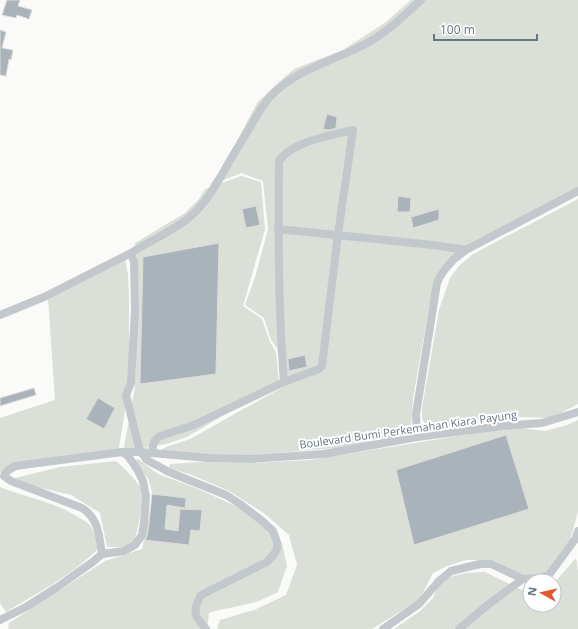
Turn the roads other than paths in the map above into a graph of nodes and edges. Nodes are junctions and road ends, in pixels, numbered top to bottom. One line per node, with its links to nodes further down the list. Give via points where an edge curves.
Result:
1 (421, 0): 6 (street, via 402,19 368,43 302,72 277,89 262,107 219,179 197,210 186,220)
2 (578, 192): 5 (street)
3 (278, 229): 4 (street); 4 (street, via 279,162 285,153 325,137 353,130); 8 (street)
4 (338, 234): 5 (street); 8 (street, via 322,366)
5 (466, 250): 10 (street, via 446,268 437,283 416,414)
6 (131, 254): 7 (street, via 44,297); 12 (street, via 134,262 135,310 131,383 126,398)
7 (0, 315)
8 (284, 382): 13 (street, via 194,425 156,438 152,445)
9 (578, 412): 10 (street, Boulevard Bumi Perkemahan Kiara Payung, via 542,423)
10 (417, 437): 13 (street, Boulevard Bumi Perkemahan Kiara Payung, via 324,454 251,459)
11 (122, 452): 12 (street, Boulevard Bumi Perkemahan Kiara Payung); 14 (street, Boulevard Bumi Perkemahan Kiara Payung, via 15,466); 16 (street, via 137,469 146,497 142,535 134,545 124,551)
12 (141, 452): 13 (street, Boulevard Bumi Perkemahan Kiara Payung); 21 (street, via 147,460 169,472 226,495 273,531 277,542 275,553 267,562 201,595 195,606 196,614)
13 (153, 453)
14 (2, 476): 16 (street, via 11,482 88,512 95,520)
15 (578, 538): 17 (street)
16 (102, 554): 20 (street, via 56,588)
17 (551, 573)
18 (522, 579): 22 (street, via 491,564 480,564 451,572 439,581 419,604)
19 (522, 580): 23 (street)
20 (0, 620)
21 (206, 629)
22 (383, 629)
23 (459, 629)

